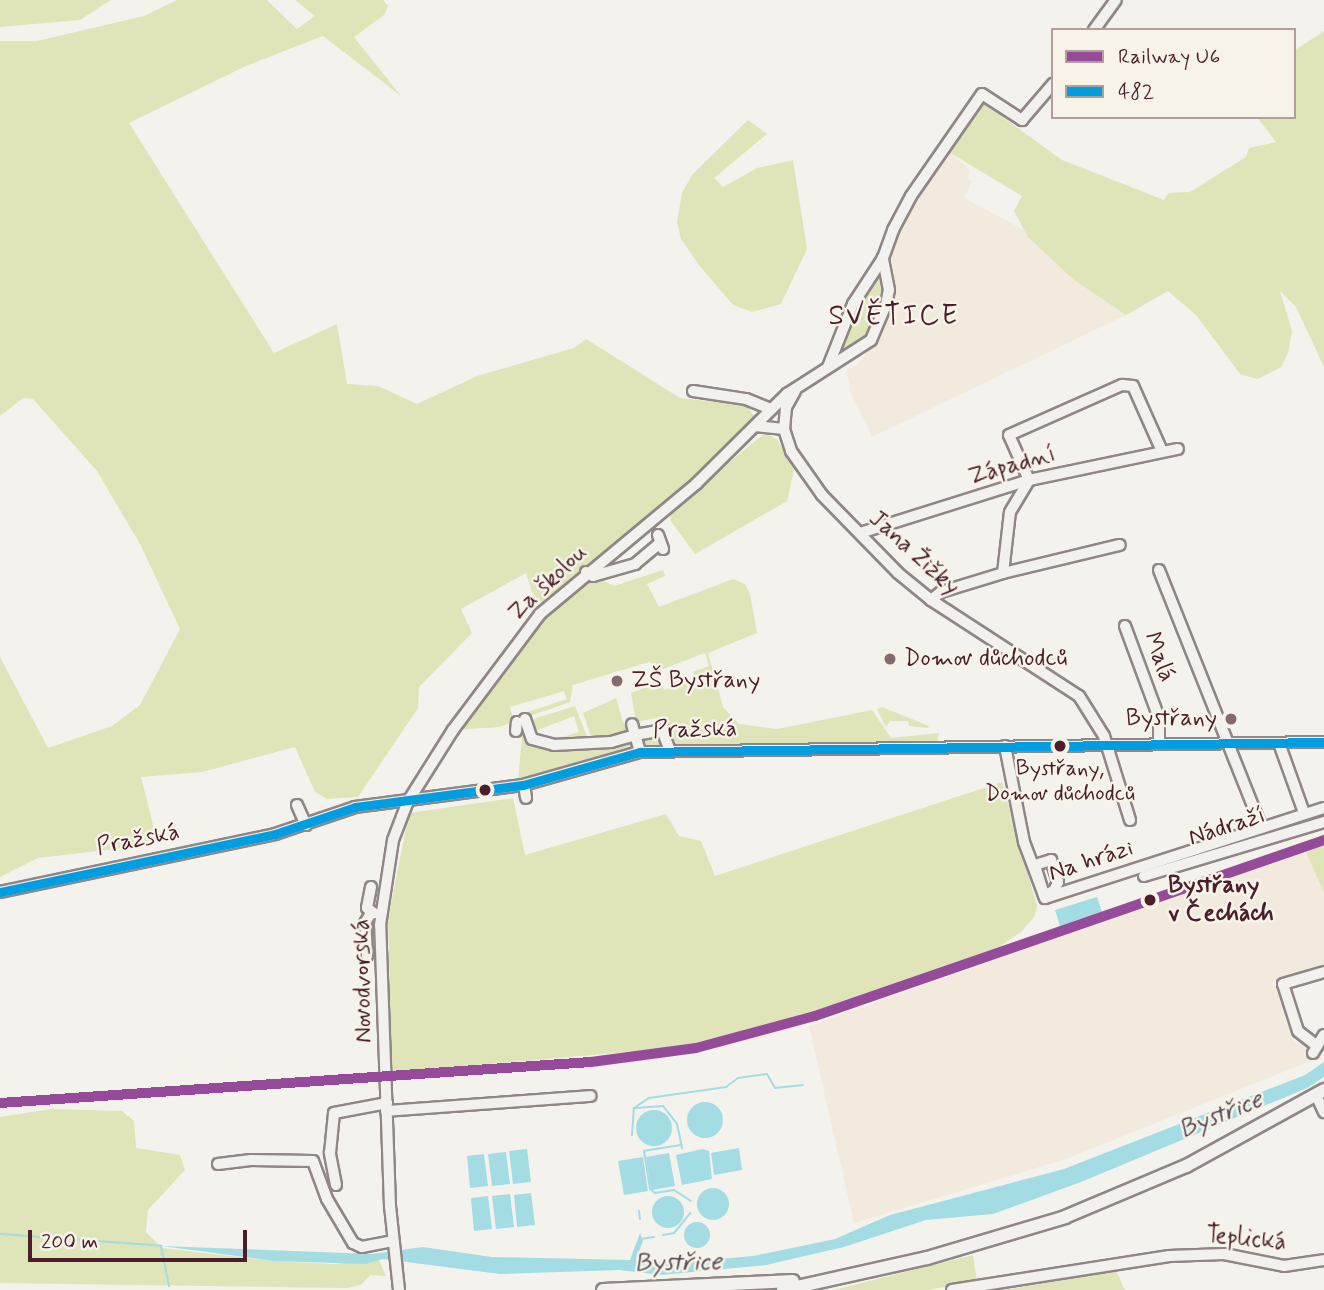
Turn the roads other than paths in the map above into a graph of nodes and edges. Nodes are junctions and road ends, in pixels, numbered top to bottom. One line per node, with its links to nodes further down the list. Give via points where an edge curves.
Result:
1 (1116, 0): 2 (street)
2 (1095, 28)
3 (1051, 87): 4 (street, via 1029,115 1019,120 982,94 907,202)
4 (883, 258): 5 (street, via 853,304); 5 (street, Za školou, via 889,290 876,331 865,346)
5 (828, 367): 6 (street, Za školou)
6 (801, 384): 8 (street, Za školou); 10 (street, via 786,407)
7 (694, 391): 8 (street, via 746,399)
8 (771, 409): 9 (street, Za školou)
9 (755, 426): 10 (street); 18 (street, Za školou, via 697,483)
10 (784, 429): 14 (street, Jana Žižky, via 791,451 811,479)
11 (1178, 449): 12 (street, Západní)
12 (1163, 452): 13 (street, Západní); 13 (street, via 1133,386 1122,385 1009,435)
13 (1029, 480): 14 (street, Západní); 19 (street, via 1010,512)
14 (860, 533): 20 (street, Jana Žižky)
15 (660, 543): 18 (street, via 635,564 593,576)
16 (1120, 545): 19 (street)
17 (1159, 570): 28 (street)
18 (586, 572): 35 (street, Za školou, via 540,614 507,654)
19 (1003, 573): 20 (street, via 941,592)
20 (931, 600): 26 (street, Jana Žižky, via 1070,687)
21 (1125, 626): 27 (street, Malá, via 1159,718)
22 (632, 724): 24 (street)
23 (540, 733): 24 (street, via 521,725 543,745 599,746)
24 (635, 735): 31 (street, via 663,730); 32 (street)
25 (1324, 742): 29 (street, Pražská)
26 (1107, 743): 27 (street, Pražská); 30 (street, Pražská); 39 (street, Jana Žižky)
27 (1159, 743): 28 (street, Pražská)
28 (1229, 743): 29 (street, Pražská); 42 (street)
29 (1279, 743): 38 (street)
30 (1006, 746): 31 (street, Pražská); 42 (street, Na hrázi, via 1024,842 1040,895)
31 (670, 751): 32 (street, Pražská)
32 (640, 752): 33 (street, Pražská)
33 (516, 783): 34 (street); 35 (street, Pražská)
34 (526, 798)
35 (407, 803): 41 (street, Pražská, via 355,807); 46 (street, Novodvorská)
36 (297, 806): 41 (street)
37 (1324, 808): 38 (street, Na hrázi)
38 (1304, 813): 42 (street, Na hrázi)
39 (1130, 820)
40 (1324, 822): 43 (street, Nádraží)
41 (306, 825): 45 (street, Pražská)
42 (1261, 826)
43 (1144, 876)
44 (371, 887): 46 (street, via 367,908)
45 (0, 892)
46 (376, 913): 47 (street, via 365,923); 52 (street, Novodvorská)
47 (367, 956)
48 (1324, 972): 49 (street, via 1283,984 1298,1031 1315,1049)
49 (1324, 1035)
50 (1320, 1093): 53 (street); 60 (main road, via 1186,1166 1104,1202 982,1244)
51 (590, 1096): 52 (street)
52 (386, 1107): 54 (street, via 334,1113); 58 (street, Novodvorská)
53 (1324, 1112)
54 (330, 1153): 55 (street); 57 (street)
55 (313, 1161): 56 (street); 58 (street, via 321,1186 353,1243 362,1247)
56 (218, 1164)
57 (336, 1185)
58 (393, 1244): 61 (street, Novodvorská)
59 (1324, 1260): 66 (street, Teplická, via 1284,1266 1224,1254 1162,1257)
60 (840, 1279): 62 (main road, via 730,1288); 63 (main road); 64 (main road); 65 (main road)
61 (400, 1290)
62 (603, 1290)
63 (783, 1290)
64 (803, 1290)
65 (817, 1290)
66 (952, 1290)

